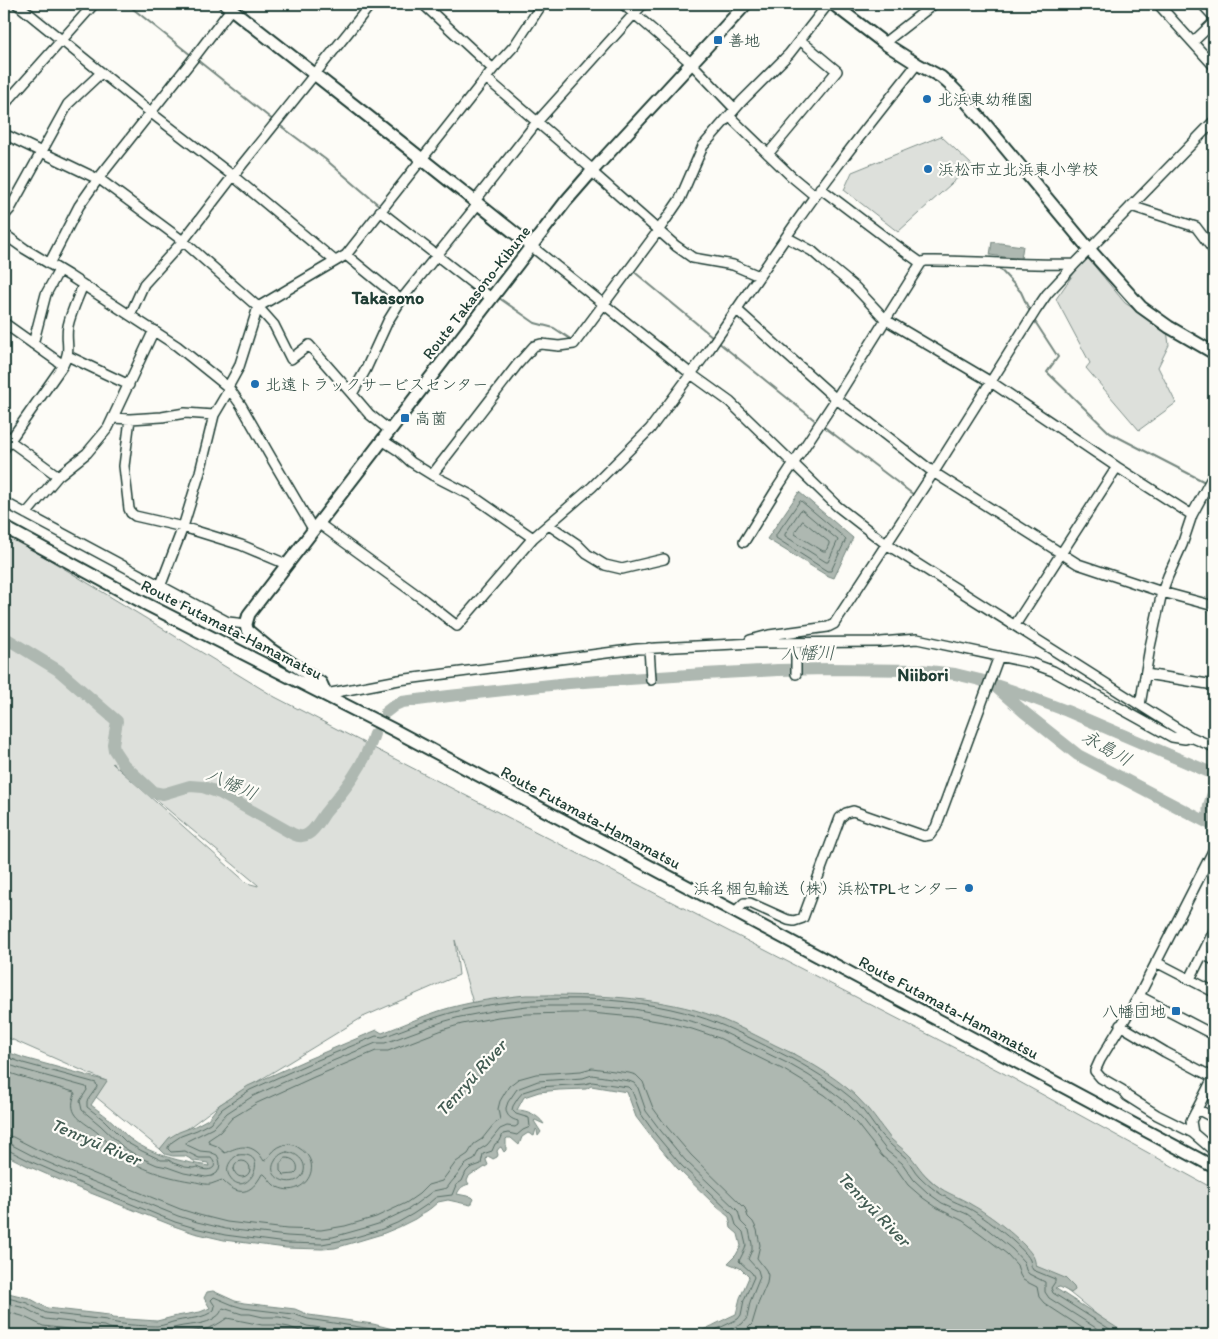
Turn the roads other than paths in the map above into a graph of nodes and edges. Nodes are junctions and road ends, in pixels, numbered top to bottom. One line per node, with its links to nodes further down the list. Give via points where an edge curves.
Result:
1 (17, 4): 19 (street)
2 (94, 4): 19 (street)
3 (371, 4): 27 (street)
4 (423, 4): 25 (street)
5 (542, 4): 25 (street, via 515,45)
6 (623, 4): 15 (street)
7 (643, 4): 15 (street)
8 (746, 4): 22 (main road, Route Takasono-Kibune)
9 (828, 4): 18 (street)
10 (833, 4): 21 (main road)
11 (934, 4): 21 (street)
12 (1158, 4): 20 (street)
13 (1202, 4): 16 (street)
14 (228, 6): 27 (main road); 31 (street, via 194,57)
15 (634, 14): 22 (street); 34 (street)
16 (1214, 17)
17 (1214, 22): 20 (street)
18 (800, 40): 30 (street); 37 (street, via 837,71)
19 (61, 41): 26 (street); 29 (street)
20 (1193, 42): 24 (street)
21 (884, 43): 23 (main road)
22 (691, 63): 30 (street); 39 (main road, Route Takasono-Kibune)
23 (917, 64): 42 (street); 52 (main road, via 941,77 964,99)
24 (1214, 66)
25 (493, 69): 28 (street)
26 (101, 73): 31 (street); 36 (street, via 68,104)
27 (315, 74): 38 (main road); 40 (street)
28 (486, 78): 34 (street); 38 (street)
29 (4, 105)
30 (735, 109): 32 (street)
31 (150, 112): 40 (street); 41 (street)
32 (729, 116): 37 (street); 47 (street, via 703,146 680,199)
33 (1214, 121): 44 (street)
34 (537, 122): 39 (street); 43 (street)
35 (4, 134): 36 (street)
36 (42, 152): 41 (street); 46 (street)
37 (770, 152): 42 (street, via 791,176)
38 (421, 159): 43 (main road); 45 (street)
39 (592, 170): 47 (street); 51 (main road, Route Takasono-Kibune)
40 (233, 176): 50 (street); 56 (street)
41 (98, 179): 50 (street); 58 (street, via 79,206)
42 (818, 192): 49 (street); 57 (street)
43 (476, 203): 51 (main road); 54 (street)
44 (1132, 206): 52 (street); 53 (street, via 1196,227)
45 (382, 209): 54 (street); 55 (street)
46 (4, 216)
47 (658, 231): 61 (street, via 693,258 733,266); 65 (street)
48 (4, 234): 58 (street)
49 (786, 237): 61 (street); 69 (street, via 817,255 856,288)
50 (184, 241): 66 (street); 68 (street, via 144,284)
51 (531, 246): 63 (main road, Route Takasono-Kibune); 65 (street)
52 (1089, 249): 59 (street); 73 (main road, via 1141,307)
53 (1214, 251)
54 (438, 254): 63 (street); 64 (street)
55 (346, 255): 56 (street); 64 (street)
56 (335, 261): 66 (street)
57 (921, 263): 59 (street, via 951,260 1022,265); 69 (street)
58 (49, 264): 60 (street)
59 (1075, 264): 77 (street, via 1047,294)
60 (59, 270): 62 (street); 72 (street, via 46,294)
61 (759, 276): 67 (street)
62 (83, 285): 68 (street); 74 (street, via 68,329)
63 (491, 298): 85 (main road, Route Takasono-Kibune)
64 (401, 300): 80 (street)
65 (604, 305): 76 (street); 91 (street, via 574,344 534,346)
66 (258, 307): 79 (street, via 239,367); 80 (street, via 274,325 291,359 309,345)
67 (736, 309): 76 (street); 81 (street)
68 (130, 315): 71 (street)
69 (886, 320): 77 (street); 81 (street)
70 (4, 323): 72 (street)
71 (154, 330): 78 (street); 79 (street)
72 (33, 344): 75 (street)
73 (1214, 353)
74 (68, 356): 75 (street); 78 (street)
75 (63, 365): 86 (street, via 12,436)
76 (691, 374): 88 (street, via 730,402); 97 (street, via 650,429)
77 (991, 382): 89 (street); 90 (street)
78 (129, 385): 83 (street)
79 (228, 386): 82 (street); 98 (street)
80 (352, 394): 85 (street)
81 (836, 399): 88 (street); 90 (street)
82 (214, 415): 84 (street, via 185,413); 100 (street)
83 (113, 418): 84 (street); 92 (street, via 87,453)
84 (130, 419): 100 (street, via 124,466 129,509 135,516)
85 (385, 435): 91 (street, via 410,462); 98 (main road, Route Takasono-Kibune)
86 (7, 438): 87 (street); 92 (street)
87 (4, 449)
88 (793, 465): 102 (street); 103 (street, via 837,506)
89 (1116, 467): 96 (street); 104 (street)
90 (933, 472): 103 (street); 104 (street)
91 (432, 475): 101 (street, via 471,495)
92 (58, 476): 95 (street)
93 (1211, 480): 96 (street)
94 (4, 502): 95 (street)
95 (26, 514): 107 (street)
96 (1192, 515): 108 (street)
97 (549, 525): 101 (street); 105 (street, via 587,554 622,570)
98 (316, 526): 101 (street, via 457,626); 106 (main road, Route Takasono-Kibune)
99 (4, 527): 120 (main road, Route Futamata-Hamamatsu, via 144,603)
100 (183, 527): 106 (street, via 241,545); 107 (street)
101 (533, 538)
102 (744, 542)
103 (886, 544): 111 (street); 113 (street, via 834,624)
104 (1061, 553): 108 (street, via 1092,570); 111 (street)
105 (664, 559)
106 (286, 564): 110 (main road, Route Takasono-Kibune, via 249,614)
107 (160, 587): 110 (street, via 228,622)
108 (1162, 592): 109 (street); 117 (street)
109 (1214, 606)
110 (246, 624): 120 (main road, via 253,636 321,683)
111 (1015, 625): 121 (street)
112 (796, 643): 113 (street); 115 (street, via 917,639); 116 (street)
113 (728, 644): 114 (street)
114 (649, 648): 118 (street); 120 (street, via 399,680)
115 (999, 656): 122 (street, via 1053,671 1172,737); 125 (street, via 936,828 930,835 924,836 853,811 846,813 840,818 803,918 788,920 750,903 744,903)
116 (796, 674)
117 (1146, 674): 119 (street); 121 (street)
118 (652, 680)
119 (1214, 685)
120 (326, 694): 125 (main road, Route Futamata-Hamamatsu)
121 (1140, 705): 122 (street)
122 (1192, 737): 123 (street)
123 (1214, 747)
124 (1214, 849): 129 (street)
125 (735, 912): 140 (main road, Route Futamata-Hamamatsu)
126 (1214, 931): 127 (street)
127 (1202, 954): 128 (street); 130 (street)
128 (1214, 960)
129 (1156, 962): 130 (street); 132 (street)
130 (1190, 979): 131 (street)
131 (1214, 992)
132 (1139, 996): 133 (street); 134 (street)
133 (1120, 1025): 135 (street); 138 (street, via 1095,1071 1157,1115)
134 (1214, 1035)
135 (1214, 1077): 136 (street)
136 (1197, 1109): 137 (street); 138 (street, via 1191,1120)
137 (1214, 1118)
138 (1193, 1133): 139 (street)
139 (1214, 1151)
140 (1214, 1167)

